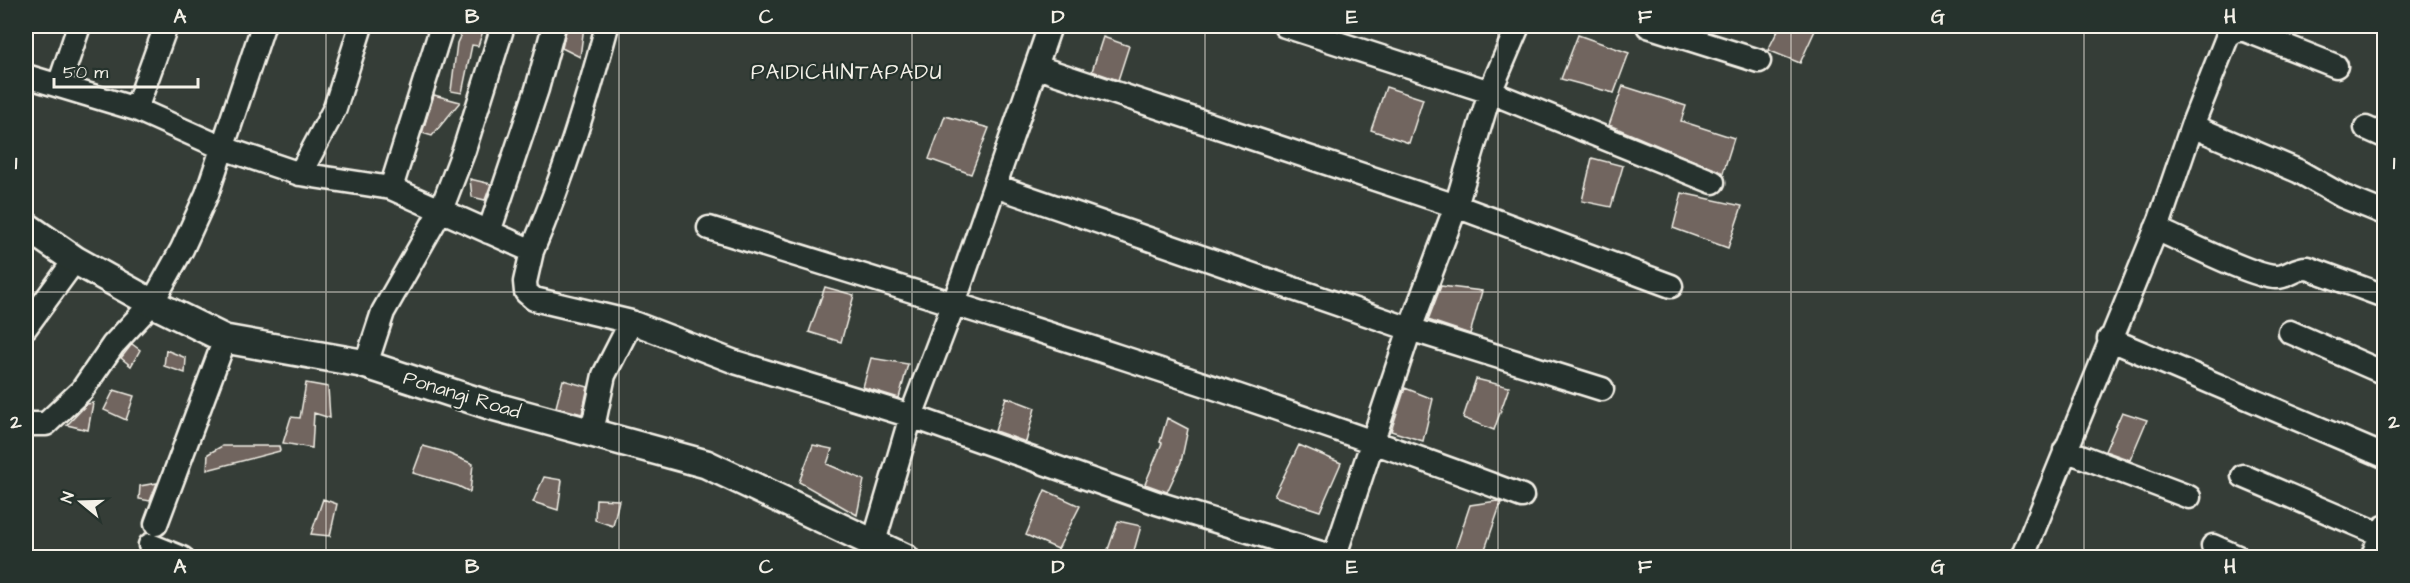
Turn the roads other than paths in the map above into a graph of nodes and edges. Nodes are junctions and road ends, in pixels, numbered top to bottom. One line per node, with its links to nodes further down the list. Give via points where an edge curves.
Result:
1 (79, 26): 17 (street)
2 (166, 26): 19 (street)
3 (263, 26): 21 (street)
4 (361, 26): 22 (street, via 335,108)
5 (442, 26): 25 (street)
6 (503, 26): 27 (street)
7 (554, 26): 32 (street)
8 (607, 26): 33 (street, via 558,189)
9 (1050, 26): 15 (street)
10 (1285, 26): 18 (street)
11 (1518, 26): 18 (street)
12 (1648, 26): 13 (street)
13 (1759, 62)
14 (2336, 66): 20 (street, via 2245,30 2235,30 2228,35)
15 (1037, 67): 24 (street); 26 (street)
16 (26, 76): 17 (street)
17 (59, 85): 19 (street)
18 (1490, 92): 23 (street); 26 (street)
19 (136, 109): 21 (street)
20 (2192, 126): 28 (street); 31 (street)
21 (223, 148): 22 (street); 37 (street, via 182,249)
22 (300, 174): 25 (street)
23 (1713, 182)
24 (994, 186): 38 (street); 41 (street)
25 (391, 188): 27 (street)
26 (1456, 206): 35 (street); 41 (street)
27 (441, 210): 32 (street); 45 (street, via 383,312)
28 (2385, 213)
29 (26, 226): 34 (street, Ponangi Road)
30 (709, 228): 38 (street)
31 (2156, 229): 36 (street, via 2253,271 2279,277 2307,268); 44 (street)
32 (489, 232): 33 (street)
33 (532, 251): 39 (street, via 525,282 526,292 534,299)
34 (75, 260): 37 (street, Ponangi Road); 40 (street)
35 (1671, 286)
36 (2385, 296)
37 (152, 303): 43 (street, Ponangi Road); 49 (street, via 113,345 82,390 46,424)
38 (954, 303): 48 (street); 51 (street)
39 (631, 322): 48 (street, via 735,362); 50 (street, via 604,375)
40 (26, 327)
41 (1410, 329): 47 (street); 51 (street)
42 (2290, 332): 46 (street)
43 (225, 339): 45 (street, Ponangi Road); 61 (street, via 153,535)
44 (2109, 339): 52 (street); 53 (street)
45 (366, 364): 50 (street, Ponangi Road, via 489,405)
46 (2385, 373)
47 (1602, 389)
48 (911, 416): 58 (street); 60 (street, via 1157,503)
49 (26, 424)
50 (592, 432): 58 (street, Ponangi Road, via 706,465)
51 (1373, 440): 55 (street); 60 (street)
52 (2065, 450): 56 (street); 63 (street)
53 (2385, 456)
54 (2243, 476): 57 (street)
55 (1522, 496)
56 (2188, 497)
57 (2384, 532): 65 (street)
58 (874, 542): 62 (street, Ponangi Road)
59 (2212, 546): 64 (street)
60 (1335, 557)
61 (182, 558)
62 (905, 558)
63 (2022, 558)
64 (2240, 558)
65 (2372, 558)

